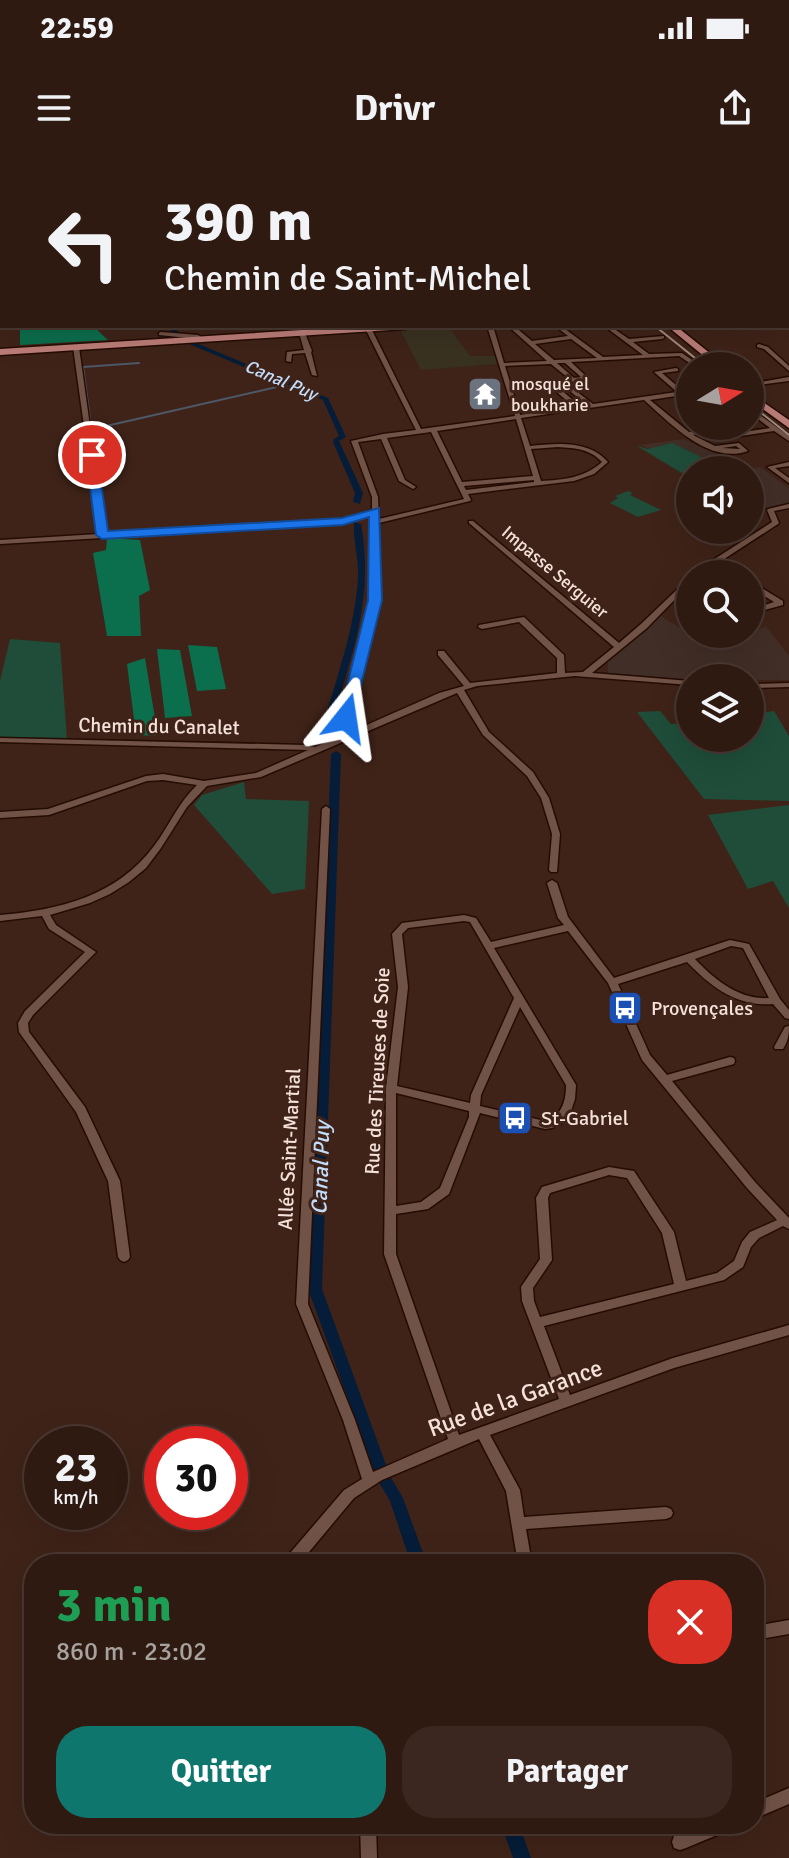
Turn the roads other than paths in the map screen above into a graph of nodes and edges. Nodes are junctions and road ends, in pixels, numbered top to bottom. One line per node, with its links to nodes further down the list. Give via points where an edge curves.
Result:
1 (333, 328): 12 (main road)
2 (356, 328): 10 (main road)
3 (368, 328): 50 (street)
4 (491, 328): 30 (street)
5 (513, 328): 17 (street)
6 (561, 328): 13 (street)
7 (610, 328): 16 (street)
8 (666, 328): 22 (main road)
9 (673, 328): 23 (main road)
10 (302, 333): 12 (main road); 21 (street)
11 (536, 333): 15 (street)
12 (166, 336): 19 (main road); 20 (main road)
13 (572, 337): 15 (street); 26 (street)
14 (662, 337): 16 (street)
15 (545, 341): 17 (street)
16 (628, 341): 25 (street)
17 (531, 343): 29 (street)
18 (759, 346): 31 (street)
19 (76, 347): 20 (main road); 67 (street)
20 (0, 350)
21 (309, 351): 27 (street, via 289,353); 33 (street)
22 (697, 352)
23 (700, 352)
24 (676, 355): 25 (street)
25 (648, 356): 26 (street)
26 (602, 359): 28 (street)
27 (289, 361)
28 (566, 361): 29 (street); 29 (street, via 585,378 573,380)
29 (554, 362): 30 (street)
30 (502, 365): 43 (street)
31 (789, 369)
32 (676, 370): 36 (street, via 657,372)
33 (315, 375)
34 (789, 379): 35 (street)
35 (764, 385)
36 (676, 387)
37 (676, 394): 39 (street)
38 (764, 397): 44 (main road)
39 (645, 398): 41 (street); 46 (street)
40 (764, 399): 47 (main road)
41 (591, 406): 42 (street); 42 (street, via 567,386 555,388)
42 (578, 408): 43 (street)
43 (518, 417): 48 (street); 55 (street)
44 (789, 418)
45 (764, 421): 49 (street)
46 (676, 424)
47 (789, 425)
48 (433, 429): 50 (street); 60 (street)
49 (774, 429): 51 (street); 53 (street)
50 (419, 431): 52 (street)
51 (764, 431)
52 (383, 436): 61 (street, via 402,481); 64 (street, via 354,441 375,497)
53 (789, 439)
54 (695, 440): 56 (street)
55 (528, 448): 58 (street); 58 (street, via 556,444 599,455 605,462 563,482)
56 (715, 448)
57 (789, 464): 59 (street, via 770,467)
58 (537, 480): 60 (street); 62 (street)
59 (789, 481)
60 (462, 484): 62 (street)
61 (413, 487)
62 (466, 492): 65 (street, via 469,498 464,501)
63 (789, 506): 69 (street, via 770,510 776,523)
64 (375, 511): 65 (street); 67 (street, via 343,522)
65 (375, 522): 84 (street, via 375,600)
66 (471, 522): 76 (street, Impasse Serguier)
67 (102, 535): 68 (street)
68 (0, 542)
69 (714, 560)
70 (764, 592): 72 (street)
71 (676, 593): 76 (street)
72 (767, 594): 73 (street); 74 (street, via 780,603)
73 (764, 595)
74 (764, 608)
75 (482, 627): 79 (street, via 521,619 561,657)
76 (619, 647): 78 (street)
77 (441, 653): 83 (street)
78 (586, 674): 79 (street); 80 (street)
79 (561, 675): 83 (street)
80 (676, 682)
81 (789, 685): 82 (street)
82 (764, 686)
83 (464, 688): 84 (street); 90 (street, via 486,733 530,774 545,798 556,834)
84 (341, 738): 86 (street, via 329,749)
85 (0, 740): 86 (street, Chemin du Canalet)
86 (316, 750): 87 (street, via 258,775)
87 (204, 784): 89 (street, via 146,779 49,812); 92 (street, via 156,851 127,880)
88 (326, 809): 116 (street, Allée Saint-Martial, via 302,1304)
89 (0, 815)
90 (554, 870)
91 (552, 883): 94 (street, via 557,906)
92 (46, 915): 93 (street); 109 (street, via 52,927 91,952 29,1013 24,1032 81,1110 114,1181)
93 (0, 918)
94 (570, 927): 95 (street); 97 (street)
95 (488, 946): 98 (street); 105 (street, Rue des Tireuses de Soie, via 468,918 399,929 403,987)
96 (689, 958): 97 (street); 99 (street, via 707,978 742,999 758,1004); 99 (street, via 730,943 746,946)
97 (612, 982): 104 (street, via 638,1041)
98 (519, 998): 106 (street); 106 (street, via 571,1085 565,1114 545,1125)
99 (776, 1001): 100 (street)
100 (789, 1016)
101 (789, 1029): 102 (street)
102 (779, 1047)
103 (730, 1061): 104 (street)
104 (664, 1080): 108 (street)
105 (391, 1088): 106 (street); 107 (street, Rue des Tireuses de Soie)
106 (475, 1107): 107 (street, via 445,1191 424,1206)
107 (390, 1211): 115 (street, Rue des Tireuses de Soie, via 390,1254)
108 (787, 1223): 110 (street, via 751,1236 733,1271)
109 (124, 1257)
110 (681, 1287): 111 (street); 111 (street, via 668,1232 637,1181 619,1170 609,1171 552,1186 542,1198 546,1260 527,1287)
111 (537, 1323): 113 (street)
112 (789, 1330): 113 (street, Rue de la Garance, via 698,1354)
113 (566, 1401): 114 (street, Rue de la Garance)
114 (482, 1432): 115 (street, Rue de la Garance); 118 (street, via 513,1490)
115 (455, 1442): 116 (street, Rue de la Garance)
116 (373, 1478): 119 (street, Rue de la Garance, via 330,1513)
117 (666, 1513): 118 (street)
118 (519, 1523): 120 (street)
119 (298, 1554)
120 (524, 1554)
121 (789, 1627): 122 (street)
122 (764, 1631)
123 (789, 1796): 124 (street)
124 (764, 1807)
125 (368, 1834): 128 (street)
126 (699, 1834): 127 (street)
127 (680, 1842)
128 (369, 1858)

